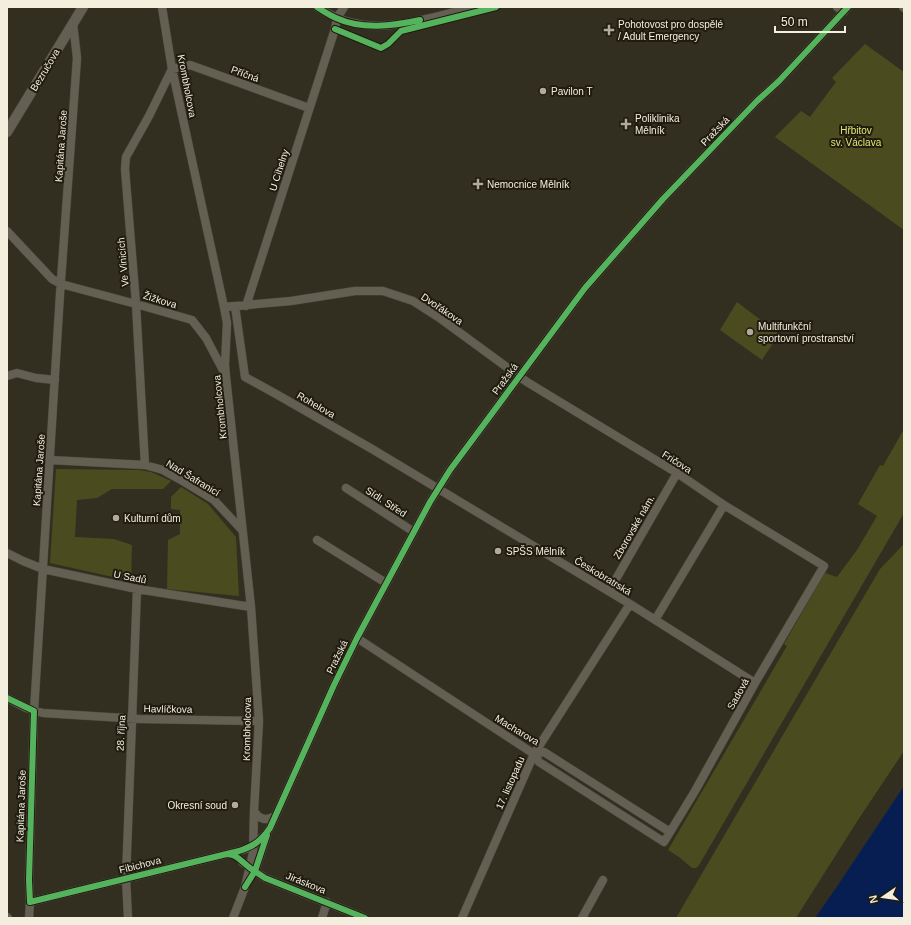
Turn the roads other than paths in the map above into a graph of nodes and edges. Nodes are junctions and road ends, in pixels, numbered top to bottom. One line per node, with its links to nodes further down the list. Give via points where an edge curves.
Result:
1 (83, 7): 8 (street, Bezručova)
2 (162, 7): 9 (street, Krombholcova)
3 (317, 7): 7 (street)
4 (344, 7): 7 (street, U Cihelny)
5 (473, 7): 7 (street, via 380,26 367,26)
6 (843, 9): 20 (street, Pražská, via 779,81 663,200 585,288)
7 (337, 18): 10 (street, U Cihelny)
8 (73, 23): 11 (street, Bezručova); 13 (street, Kapitána Jaroše, via 77,58)
9 (172, 69): 10 (street, Příčná, via 190,65); 14 (street, Ve Vinicích, via 126,157); 17 (street, Krombholcova)
10 (309, 108): 16 (street, U Cihelny)
11 (7, 132)
12 (7, 231): 13 (street, Žižkova, via 52,279)
13 (61, 284): 14 (street, Žižkova); 21 (street, Kapitána Jaroše)
14 (136, 304): 19 (street, Žižkova, via 192,320 206,338); 23 (street, Ve Vinicích)
15 (235, 306): 16 (street); 17 (street); 26 (street, Rohelova, via 245,377)
16 (246, 306): 20 (street, Dvořákova, via 355,291 383,291 413,301)
17 (224, 307): 19 (street, Krombholcova)
18 (7, 376): 21 (street, via 16,373)
19 (226, 377): 28 (street, Krombholcova)
20 (519, 377): 24 (street, Fričova); 26 (street, Pražská)
21 (54, 380): 22 (street, Kapitána Jaroše)
22 (50, 460): 23 (street, Nad Šafranicí); 33 (street, Kapitána Jaroše)
23 (145, 465): 28 (street, Nad Šafranicí, via 163,470 214,500 242,530)
24 (677, 473): 27 (street, Fričova); 36 (street, Zborovské nám.)
25 (346, 488): 29 (street, Sídl. Střed)
26 (438, 489): 29 (street, Pražská); 36 (street, Českobratrská)
27 (724, 505): 32 (street, Fričova); 39 (street)
28 (242, 527): 38 (street, Krombholcova)
29 (414, 532): 34 (street, Pražská)
30 (317, 540): 34 (street)
31 (7, 553): 33 (street, U Sadů)
32 (824, 566): 41 (street, Sadová)
33 (43, 569): 35 (street, U Sadů); 43 (street, Kapitána Jaroše)
34 (386, 583): 40 (street, Pražská)
35 (137, 589): 38 (street, U Sadů); 44 (street, 28. října)
36 (608, 591): 37 (street, Českobratrská)
37 (630, 604): 39 (street, Českobratrská); 46 (street, 17. listopadu)
38 (252, 607): 45 (street, Krombholcova)
39 (655, 620): 41 (street, Českobratrská)
40 (357, 638): 46 (street, Macharova); 48 (street, Pražská)
41 (755, 683): 50 (street, Sadová)
42 (7, 698): 43 (street, Havlíčkova)
43 (34, 711): 44 (street, Havlíčkova, via 43,714); 59 (street, Kapitána Jaroše)
44 (132, 718): 45 (street, Havlíčkova); 55 (street, 28. října)
45 (259, 721): 47 (street, Krombholcova)
46 (534, 754): 50 (street, Macharova, via 544,752); 50 (street, Sadová, via 538,762 664,842); 66 (street, 17. listopadu)
47 (254, 811): 48 (street, via 265,819); 51 (street, Krombholcova)
48 (275, 816): 49 (street, Pražská)
49 (270, 828): 51 (street, Pražská); 54 (street, Pražská)
50 (670, 832)
51 (254, 845): 52 (street, Fibichova); 54 (street, Pražská)
52 (227, 854): 53 (street); 55 (street, Fibichova)
53 (242, 862): 54 (street, Jiráskova); 56 (street, Pražská, via 246,867)
54 (252, 869): 56 (street, Pražská); 58 (street, Pražská); 60 (street, Jiráskova, via 265,878)
55 (126, 878): 59 (street, Fibichova); 62 (street, 28. října)
56 (247, 878): 58 (street, Pražská)
57 (603, 880): 67 (street)
58 (245, 887): 63 (street, Pražská)
59 (30, 902): 61 (street, Kapitána Jaroše)
60 (327, 902): 64 (street); 65 (street, Jiráskova)
61 (29, 918)
62 (128, 918)
63 (233, 918)
64 (322, 918)
65 (365, 918)
66 (462, 918)
67 (582, 918)

